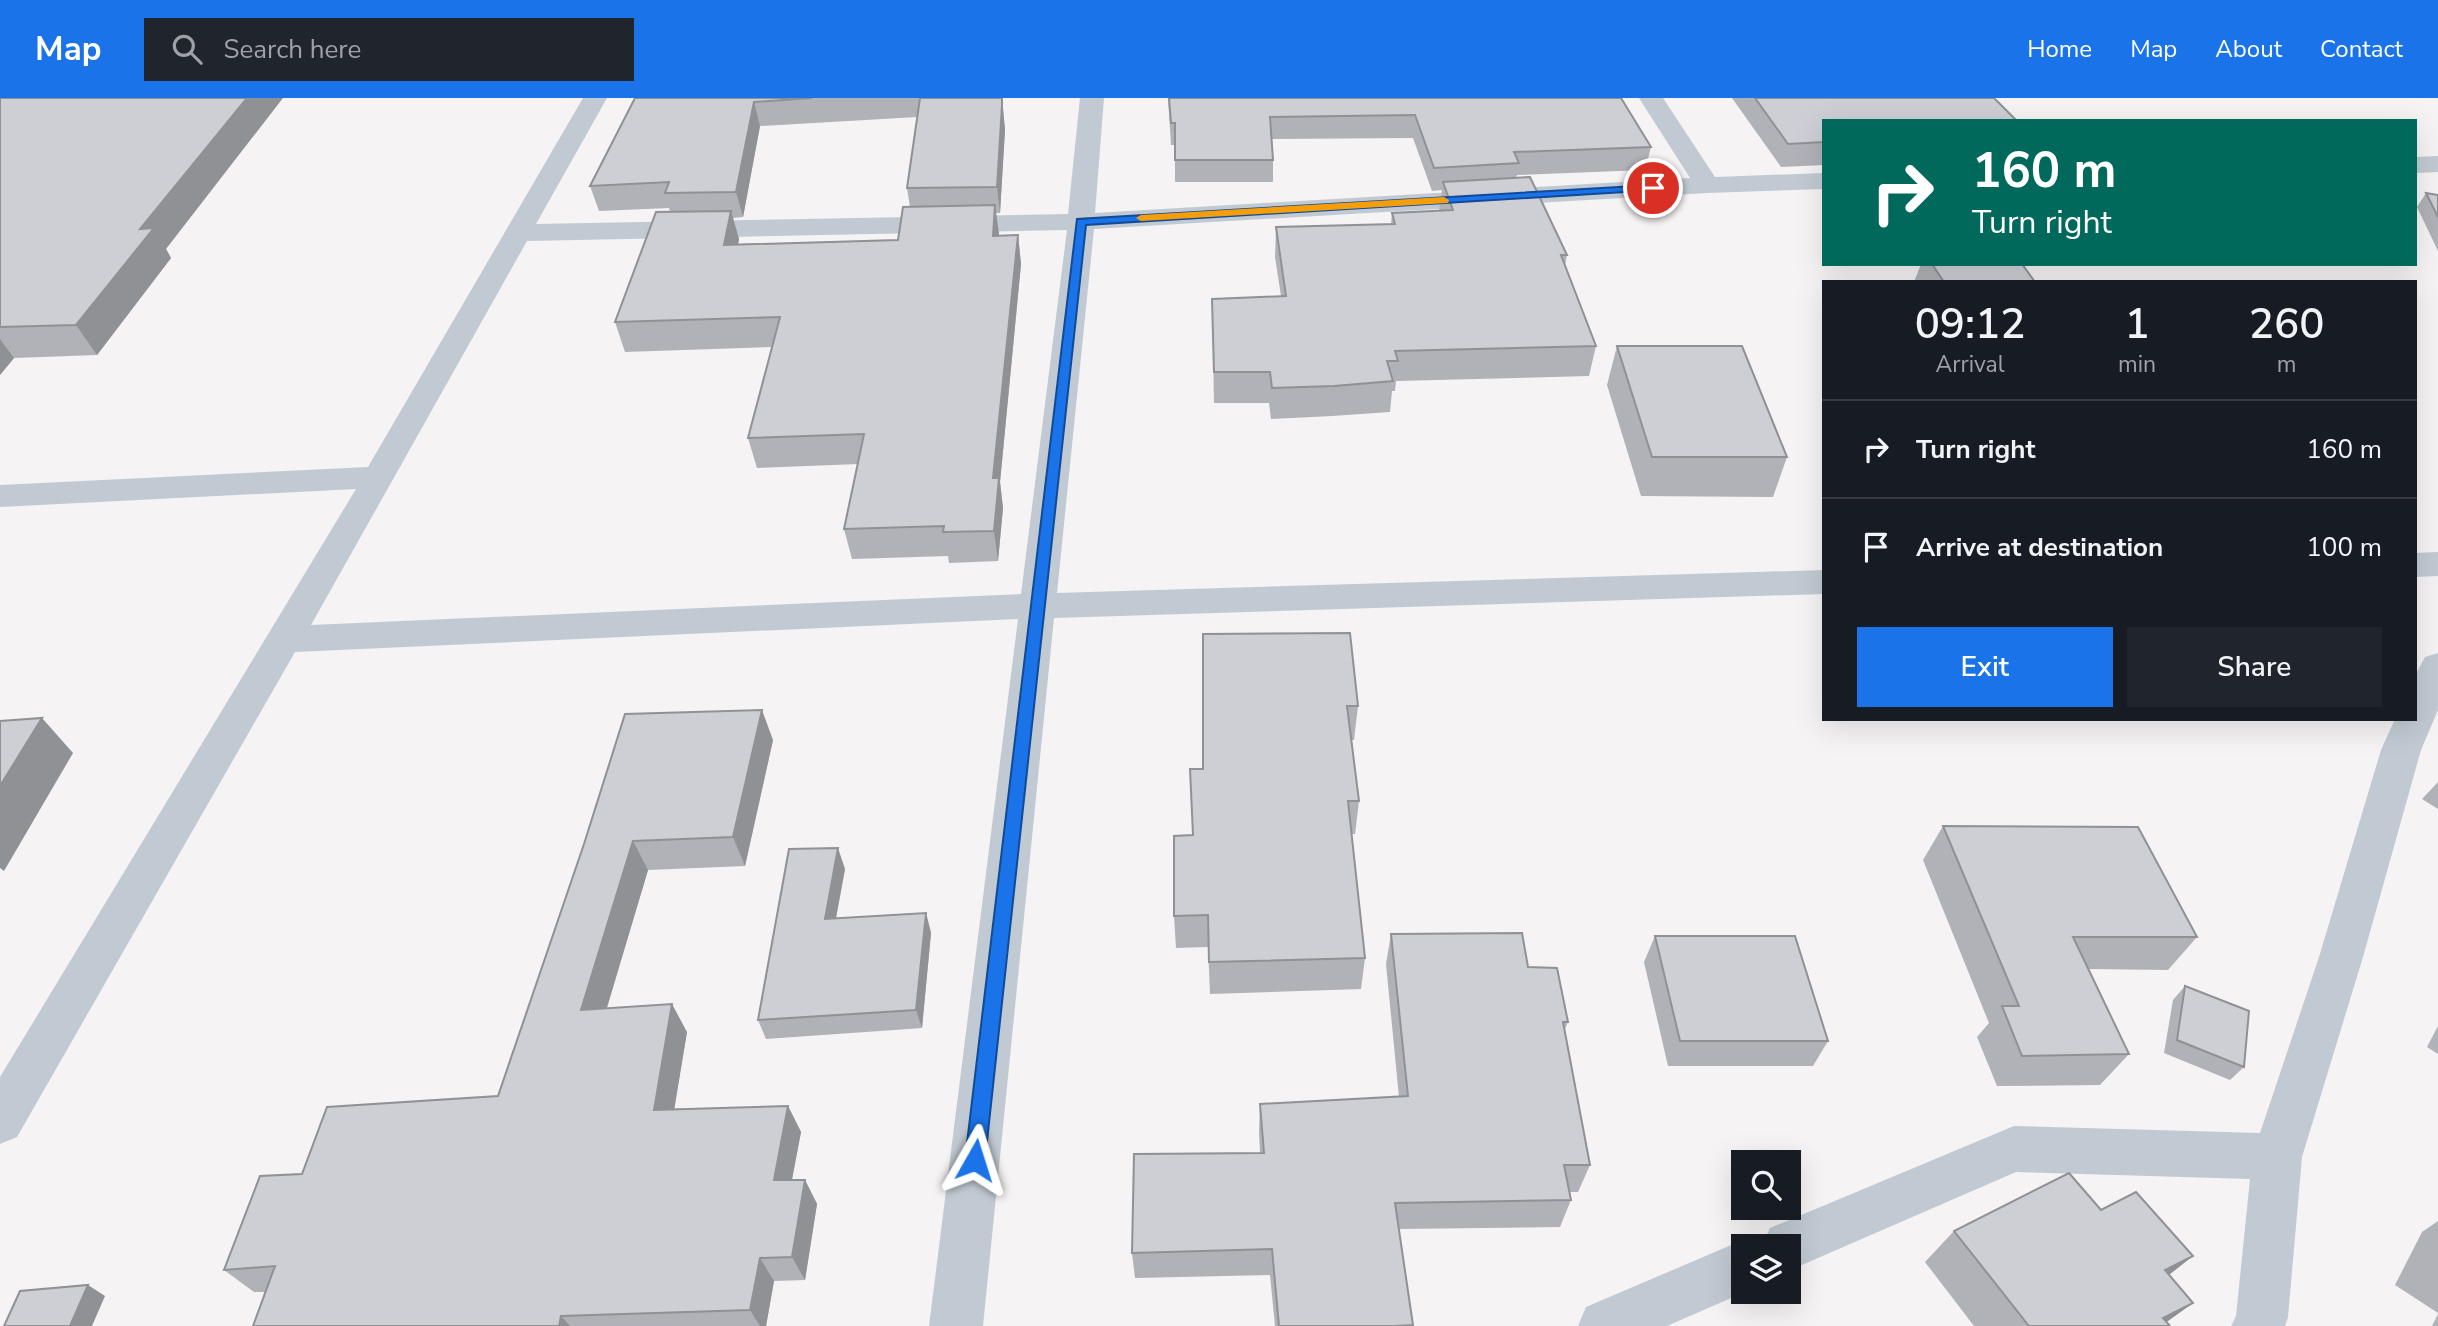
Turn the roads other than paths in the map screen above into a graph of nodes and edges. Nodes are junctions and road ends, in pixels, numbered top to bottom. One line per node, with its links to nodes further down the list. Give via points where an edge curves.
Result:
1 (595, 98): 9 (street)
2 (1092, 98): 8 (street)
3 (1651, 98): 7 (street)
4 (2438, 164): 5 (street)
5 (2417, 165)
6 (1822, 181): 7 (street)
7 (1707, 185): 8 (street)
8 (1081, 222): 9 (street); 15 (street)
9 (516, 233): 10 (street)
10 (379, 477): 11 (street); 16 (street)
11 (0, 496)
12 (2438, 564): 13 (street)
13 (2417, 565)
14 (1822, 582): 15 (street)
15 (1038, 606): 16 (street); 24 (street)
16 (284, 639): 20 (street)
17 (2438, 667): 18 (street)
18 (2417, 714)
19 (2414, 721): 21 (street, via 2401,750)
20 (0, 1121)
21 (2277, 1157): 22 (street, via 2014,1149); 26 (street)
22 (1801, 1240)
23 (1731, 1271): 25 (street)
24 (956, 1326)
25 (1605, 1326)
26 (2258, 1326)

